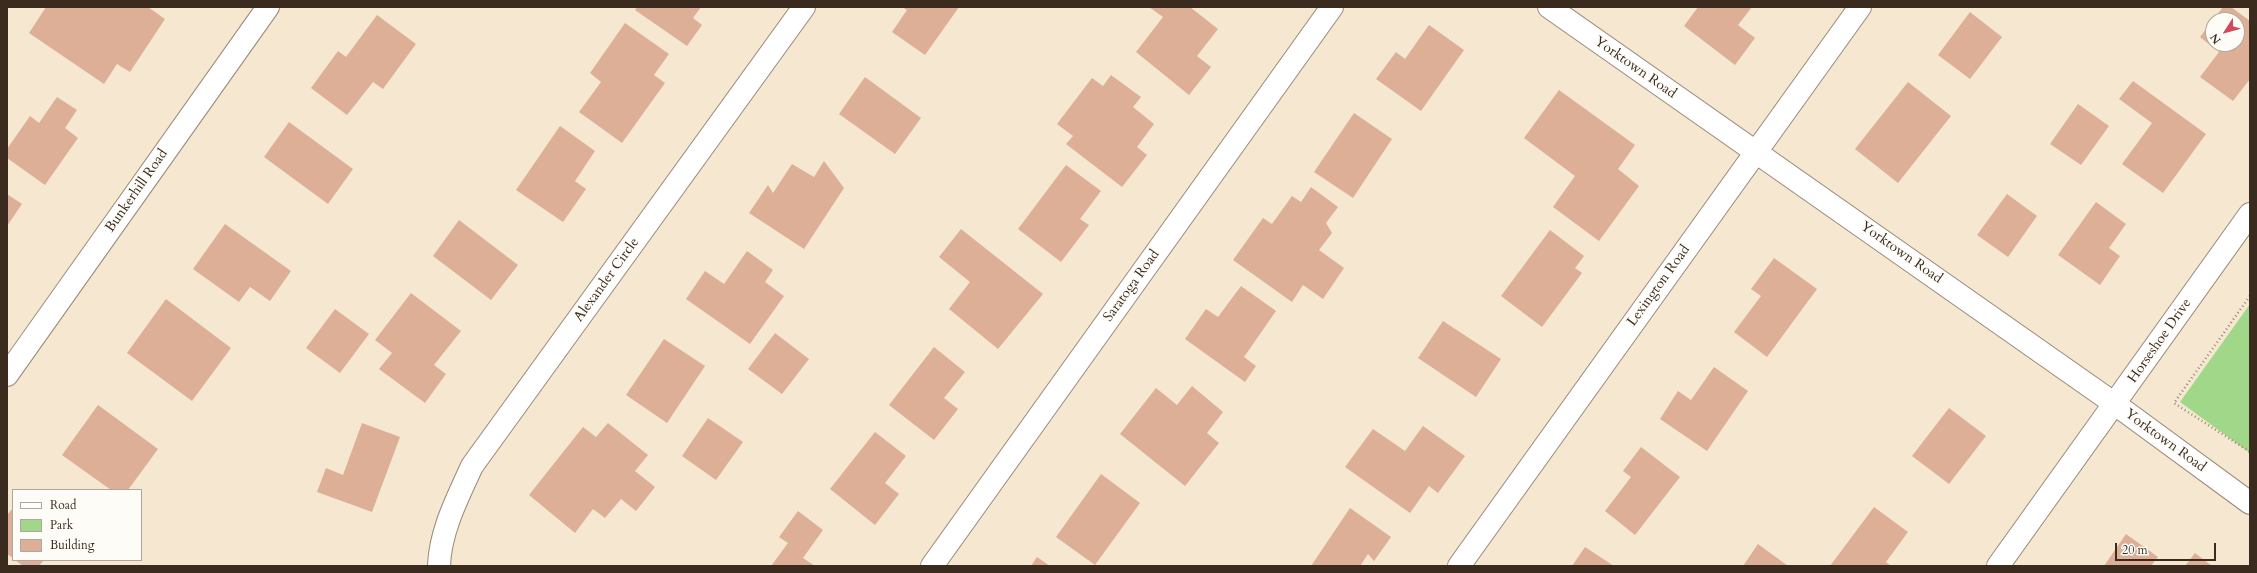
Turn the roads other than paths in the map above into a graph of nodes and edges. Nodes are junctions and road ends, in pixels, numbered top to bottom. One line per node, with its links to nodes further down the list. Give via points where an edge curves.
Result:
1 (268, 7): 8 (street, Bunkerhill Road)
2 (804, 7): 11 (street, Alexander Circle, via 472,466 454,505)
3 (1332, 7): 12 (street, Saratoga Road)
4 (1549, 7): 6 (street, Yorktown Road)
5 (1860, 7): 6 (street, Lexington Road)
6 (1755, 152): 9 (street, Yorktown Road); 13 (street, Lexington Road)
7 (2250, 214): 9 (street, Horseshoe Drive)
8 (7, 375)
9 (2115, 404): 10 (street, Yorktown Road); 14 (street, Horseshoe Drive)
10 (2250, 503)
11 (439, 566)
12 (932, 566)
13 (1459, 566)
14 (1998, 566)

